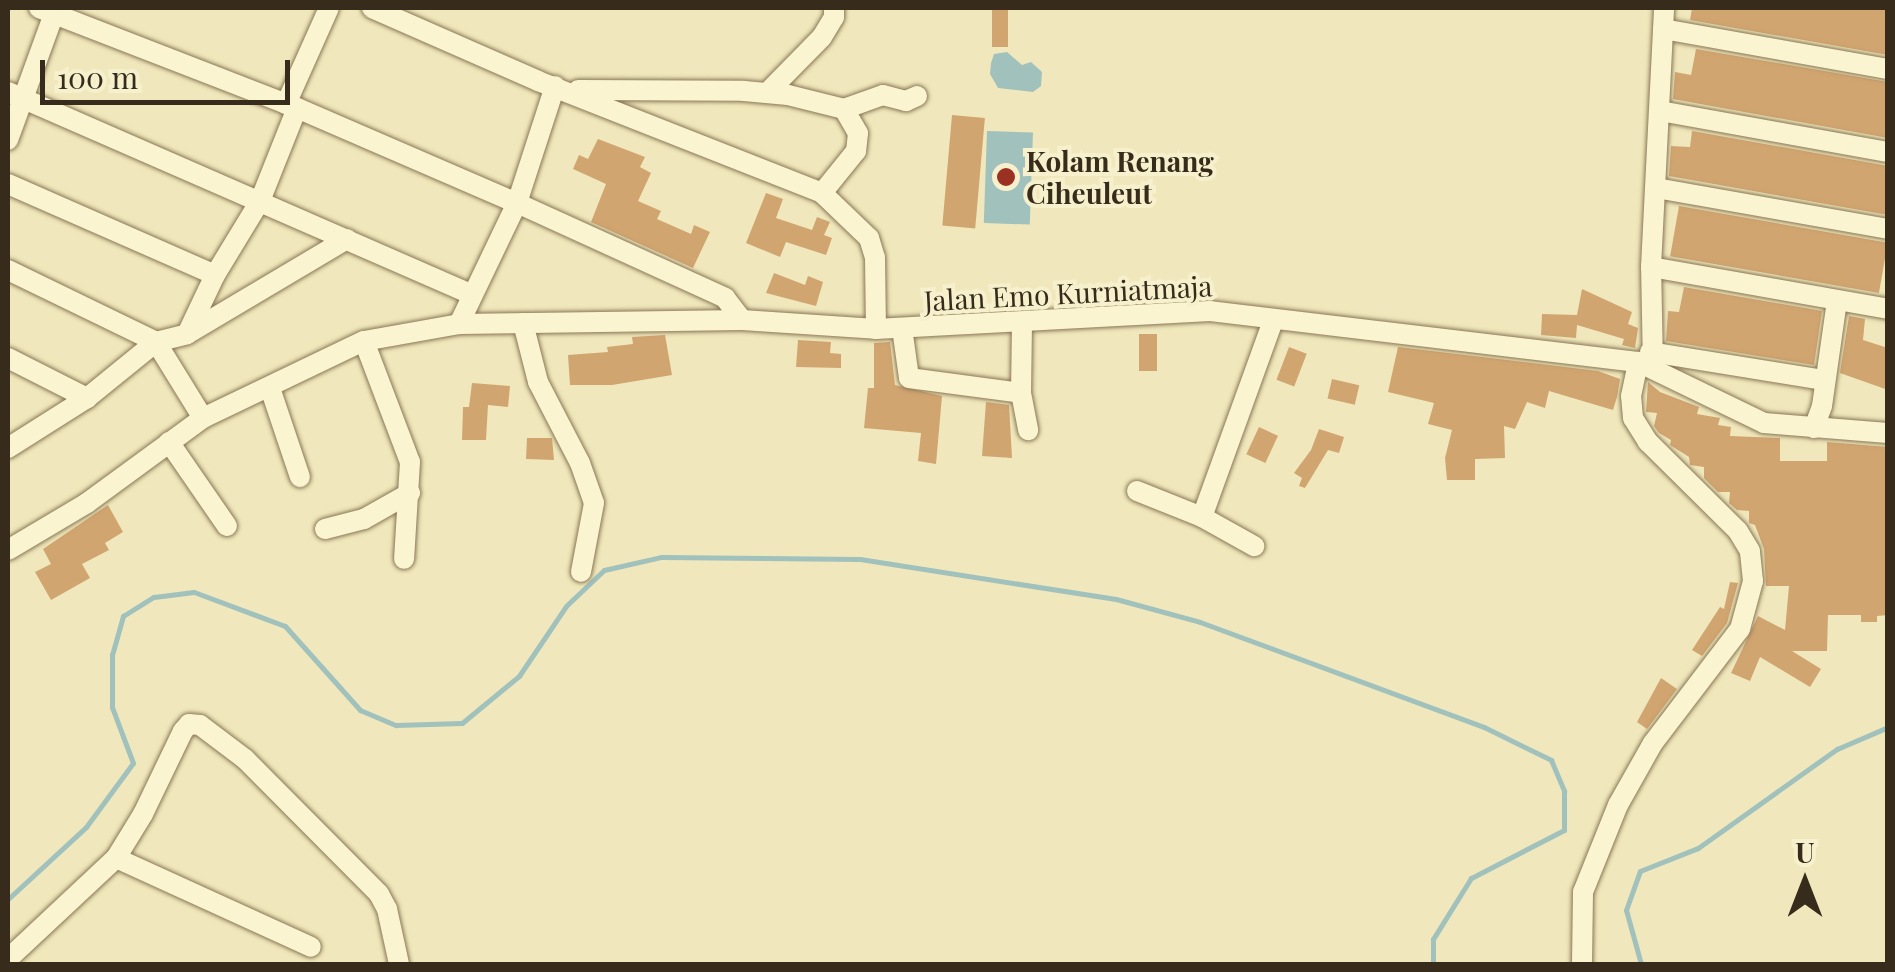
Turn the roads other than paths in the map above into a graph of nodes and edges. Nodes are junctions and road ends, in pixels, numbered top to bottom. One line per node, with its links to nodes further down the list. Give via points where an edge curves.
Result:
1 (329, 8): 11 (street)
2 (372, 8): 7 (street)
3 (834, 8): 8 (street, via 822,37)
4 (50, 9): 9 (street); 11 (street)
5 (1664, 18): 6 (street); 13 (street)
6 (1888, 69)
7 (560, 88): 8 (street); 18 (street); 20 (street)
8 (767, 94): 12 (street)
9 (16, 95): 14 (street); 19 (street)
10 (917, 96): 12 (street, via 906,102 884,95)
11 (292, 106): 19 (street); 20 (street)
12 (844, 109): 18 (street, via 858,133 856,150)
13 (1660, 111): 15 (street); 17 (street)
14 (8, 140)
15 (1888, 152)
16 (8, 184): 25 (street)
17 (1656, 188): 21 (street); 23 (street)
18 (822, 193): 35 (street, via 869,238)
19 (260, 201): 22 (street); 25 (street)
20 (517, 203): 26 (street); 29 (street, via 725,298)
21 (1888, 229)
22 (347, 239): 26 (street); 36 (street)
23 (1651, 267): 27 (street); 40 (street)
24 (8, 270): 37 (street)
25 (215, 275): 36 (street)
26 (472, 294): 33 (street)
27 (1837, 300): 28 (street); 41 (street)
28 (1888, 308)
29 (742, 320): 32 (street, Jalan Emo Kurniatmaja); 35 (street, Jalan Emo Kurniatmaja)
30 (1022, 322): 31 (street, Jalan Emo Kurniatmaja, via 1210,311); 34 (street, Jalan Emo Kurniatmaja); 43 (street)
31 (1273, 322): 40 (street, Jalan Emo Kurniatmaja); 54 (street)
32 (523, 323): 33 (street, Jalan Emo Kurniatmaja); 60 (street, via 538,382 594,503)
33 (459, 324): 38 (street, Jalan Emo Kurniatmaja)
34 (902, 328): 35 (street, Jalan Emo Kurniatmaja); 43 (street, via 909,378)
35 (876, 329)
36 (187, 334): 37 (street)
37 (156, 342): 44 (street); 45 (street)
38 (364, 342): 42 (street, Jalan Emo Kurniatmaja); 53 (street, via 404,440)
39 (8, 358): 44 (street)
40 (1647, 360): 41 (street); 46 (street, Jalan Emo Kurniatmaja, via 1764,423); 65 (street, via 1630,396 1632,418 1738,531 1750,551 1753,581 1740,629 1653,743 1618,806 1584,892)
41 (1822, 380): 46 (street)
42 (270, 388): 45 (street, Jalan Emo Kurniatmaja); 51 (street)
43 (1021, 393): 47 (street)
44 (86, 398): 50 (street)
45 (203, 418): 49 (street, Jalan Emo Kurniatmaja)
46 (1814, 428): 48 (street, Jalan Emo Kurniatmaja)
47 (1028, 430)
48 (1888, 432)
49 (169, 442): 55 (street); 58 (street, Jalan Emo Kurniatmaja)
50 (8, 447)
51 (300, 477)
52 (1138, 491): 54 (street)
53 (410, 492): 56 (street, via 364,519); 59 (street)
54 (1202, 517): 57 (street)
55 (228, 526)
56 (324, 530)
57 (1254, 546)
58 (8, 550)
59 (404, 559)
60 (581, 572)
61 (116, 858): 62 (street); 63 (street); 64 (street, via 182,731 200,725 245,759 378,894)
62 (312, 948)
63 (8, 959)
64 (399, 964)
65 (1582, 964)

